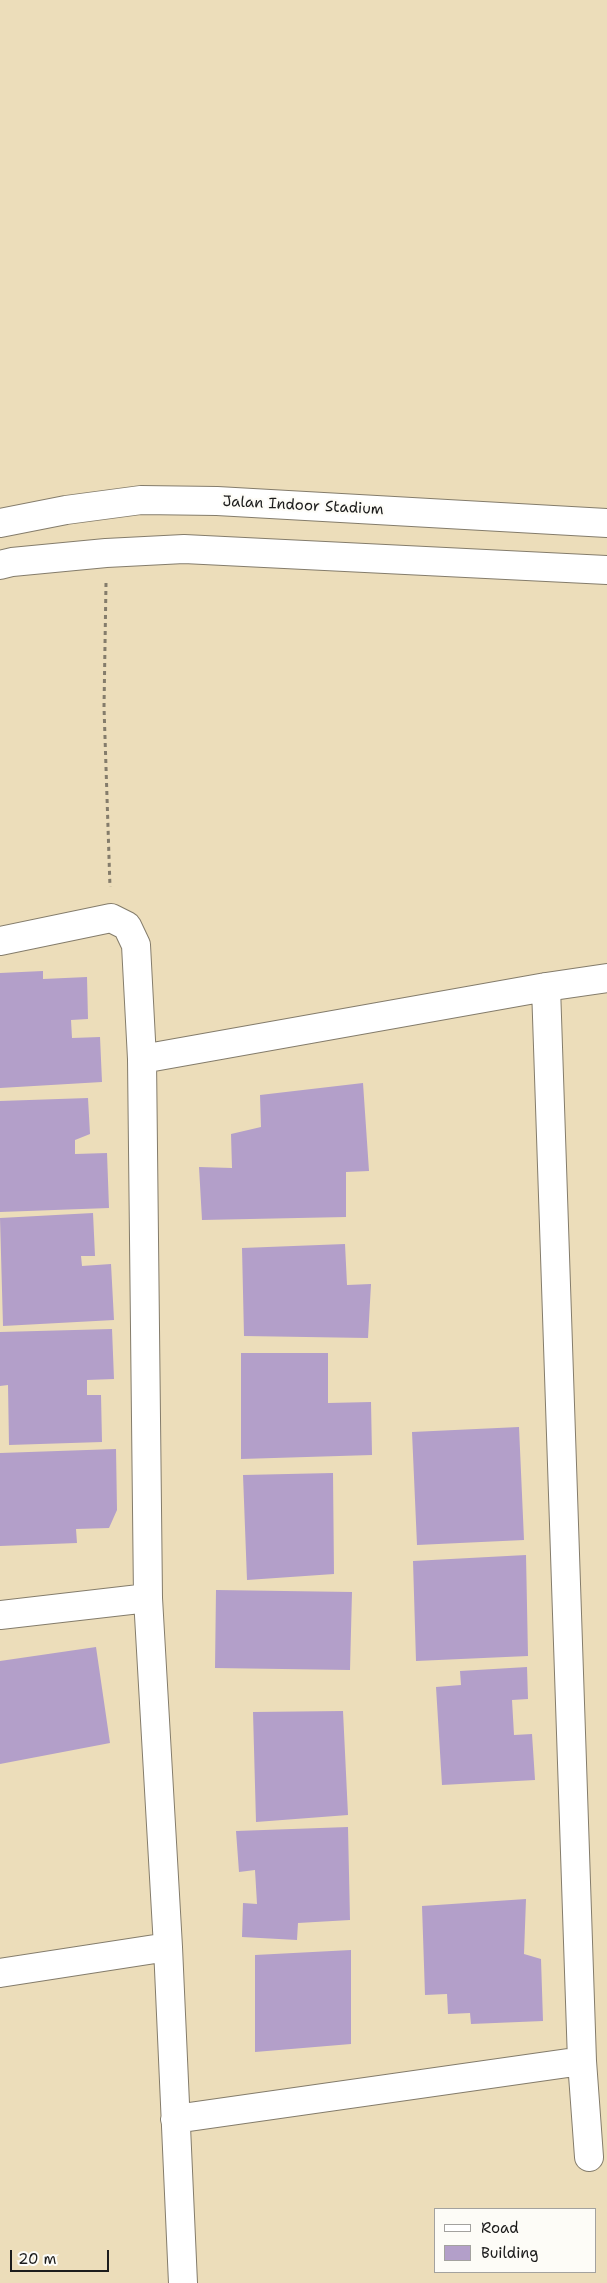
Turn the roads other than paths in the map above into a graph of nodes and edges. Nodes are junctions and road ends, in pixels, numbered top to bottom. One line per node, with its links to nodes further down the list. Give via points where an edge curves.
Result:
1 (0, 523): 2 (street, Jalan Indoor Stadium, via 141,500 216,501)
2 (607, 523)
3 (0, 565): 4 (street, via 106,553 184,549)
4 (607, 570)
5 (0, 941): 8 (street, via 111,918 127,926 136,945)
6 (607, 978): 7 (street)
7 (546, 987): 8 (street); 13 (street)
8 (142, 1059): 9 (street)
9 (148, 1598): 10 (street); 11 (street)
10 (0, 1615)
11 (168, 1947): 12 (street); 14 (street)
12 (0, 1973)
13 (582, 2061): 14 (street); 15 (street)
14 (175, 2119): 16 (street)
15 (588, 2157)
16 (183, 2283)

